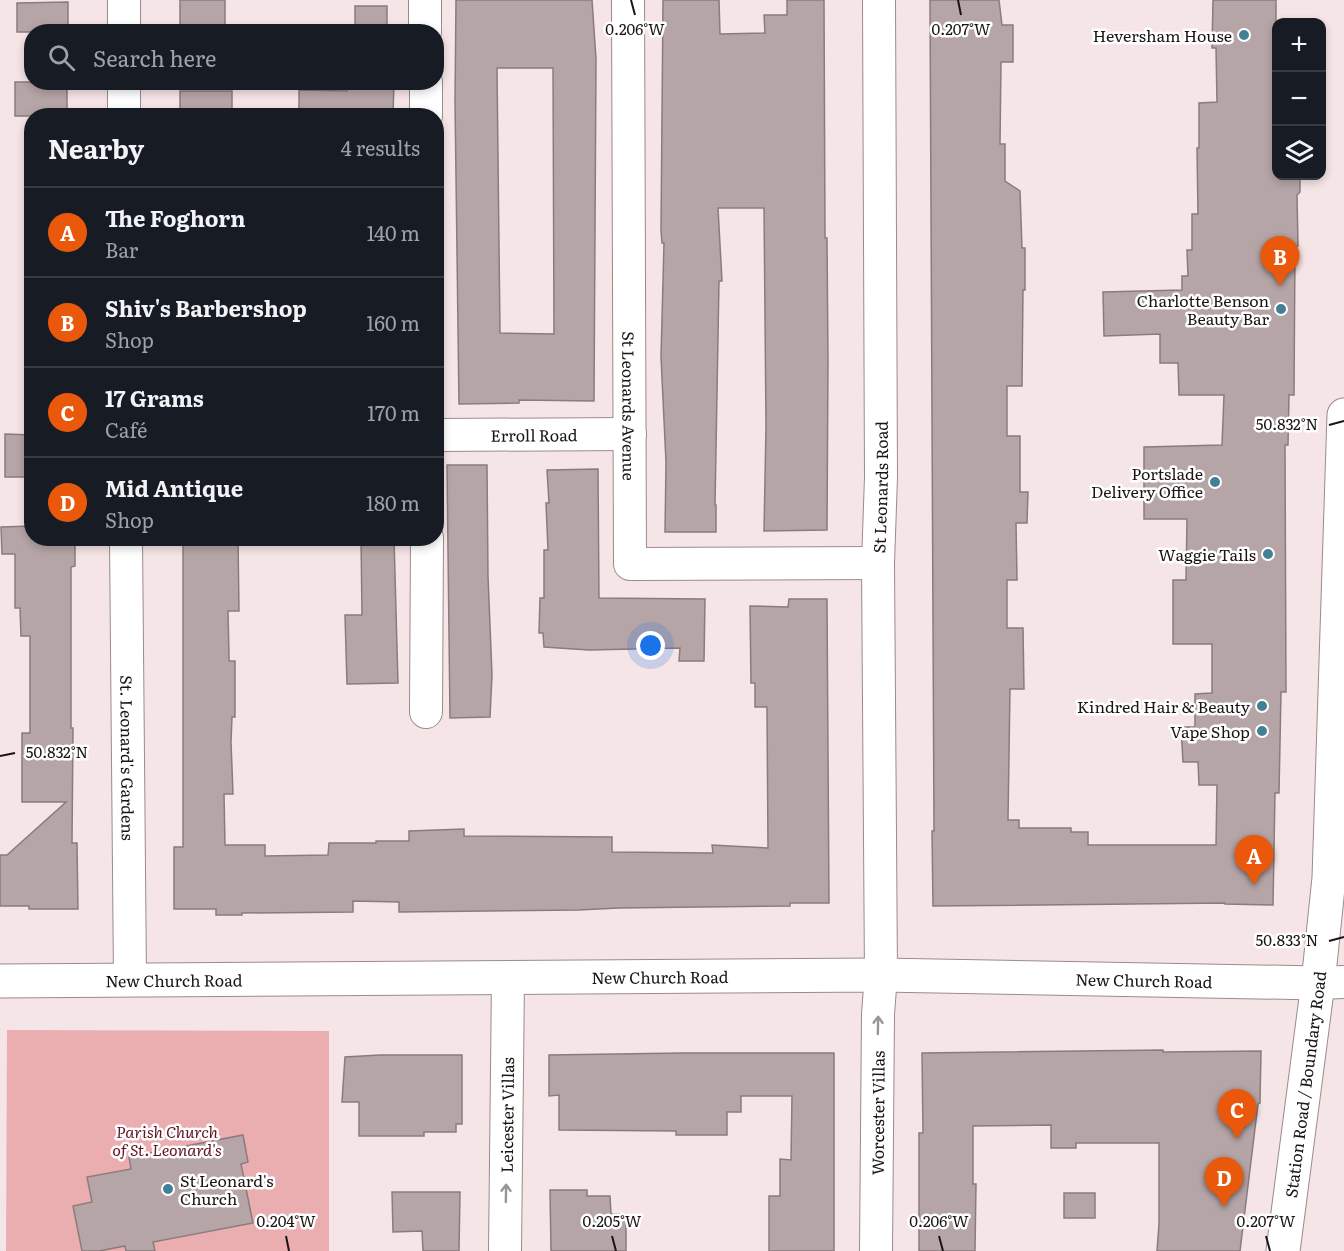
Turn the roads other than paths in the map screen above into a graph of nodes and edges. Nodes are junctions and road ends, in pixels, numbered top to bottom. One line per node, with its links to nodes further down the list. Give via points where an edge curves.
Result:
1 (124, 0): 5 (street)
2 (425, 0): 6 (street)
3 (628, 0): 12 (street, St Leonards Avenue)
4 (879, 0): 16 (street, St Leonards Road)
5 (124, 24)
6 (425, 24)
7 (124, 90): 9 (street)
8 (426, 90): 10 (street)
9 (124, 108)
10 (426, 108)
11 (1344, 415): 17 (main road, Station Road / Boundary Road)
12 (630, 434): 13 (street, Erroll Road); 16 (street, St Leonards Avenue, via 630,564)
13 (444, 435)
14 (126, 546): 21 (street, St. Leonard's Gardens)
15 (428, 546): 18 (street)
16 (878, 563): 19 (street, St Leonards Road)
17 (1340, 624): 23 (main road, Station Road / Boundary Road, via 1329,878)
18 (426, 712)
19 (881, 975): 20 (main road, New Church Road); 23 (main road, New Church Road); 25 (street, Worcester Villas, one-way to 19)
20 (508, 978): 21 (main road, New Church Road); 24 (street, Leicester Villas, one-way to 20)
21 (130, 980): 22 (main road, New Church Road)
22 (0, 981)
23 (1331, 982): 26 (main road, Station Road / Boundary Road)
24 (505, 1251)
25 (876, 1251)
26 (1284, 1251)

